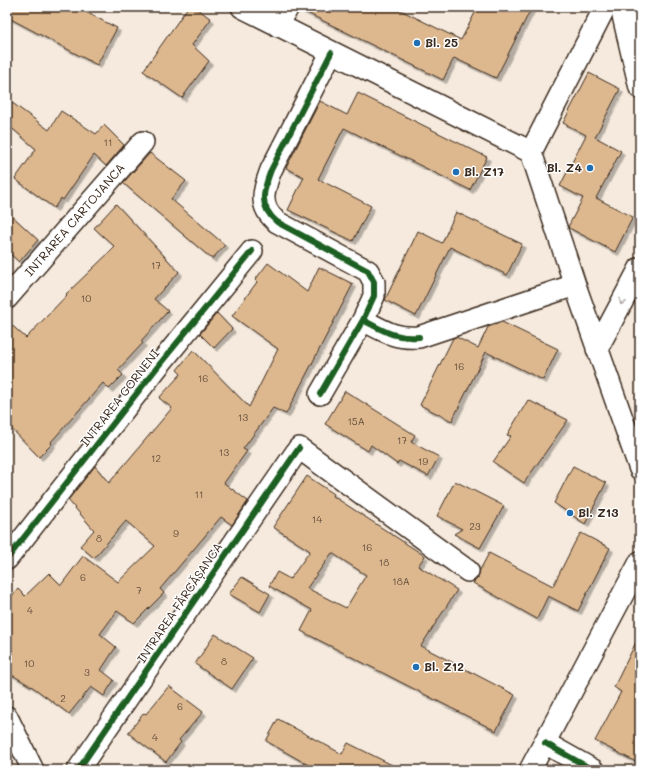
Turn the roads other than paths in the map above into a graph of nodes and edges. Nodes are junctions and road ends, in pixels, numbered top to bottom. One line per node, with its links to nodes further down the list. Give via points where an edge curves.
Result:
1 (242, 7): 5 (street)
2 (288, 7): 5 (street)
3 (605, 7): 9 (street)
4 (621, 7): 7 (street)
5 (278, 26): 6 (street)
6 (331, 53): 9 (street); 14 (street, via 271,170 265,186 265,206 269,215 277,222 368,271 374,282 374,296)
7 (640, 88)
8 (143, 142): 13 (street, INTRAREA CARTOJANCA)
9 (531, 152): 12 (street)
10 (252, 251): 18 (street, INTRAREA GORNENI)
11 (640, 268): 15 (street, one-way to 15)
12 (575, 285): 14 (street, via 419,337 393,336); 15 (street)
13 (7, 298)
14 (363, 320): 16 (street)
15 (597, 349): 17 (street)
16 (320, 394)
17 (640, 469)
18 (7, 559)
19 (640, 564): 22 (street)
20 (468, 571): 24 (street, INTRAREA FĂRCĂȘANCA, via 299,448)
21 (7, 717): 23 (street)
22 (545, 743): 25 (street); 26 (street)
23 (33, 770)
24 (78, 770)
25 (530, 770)
26 (593, 770)

